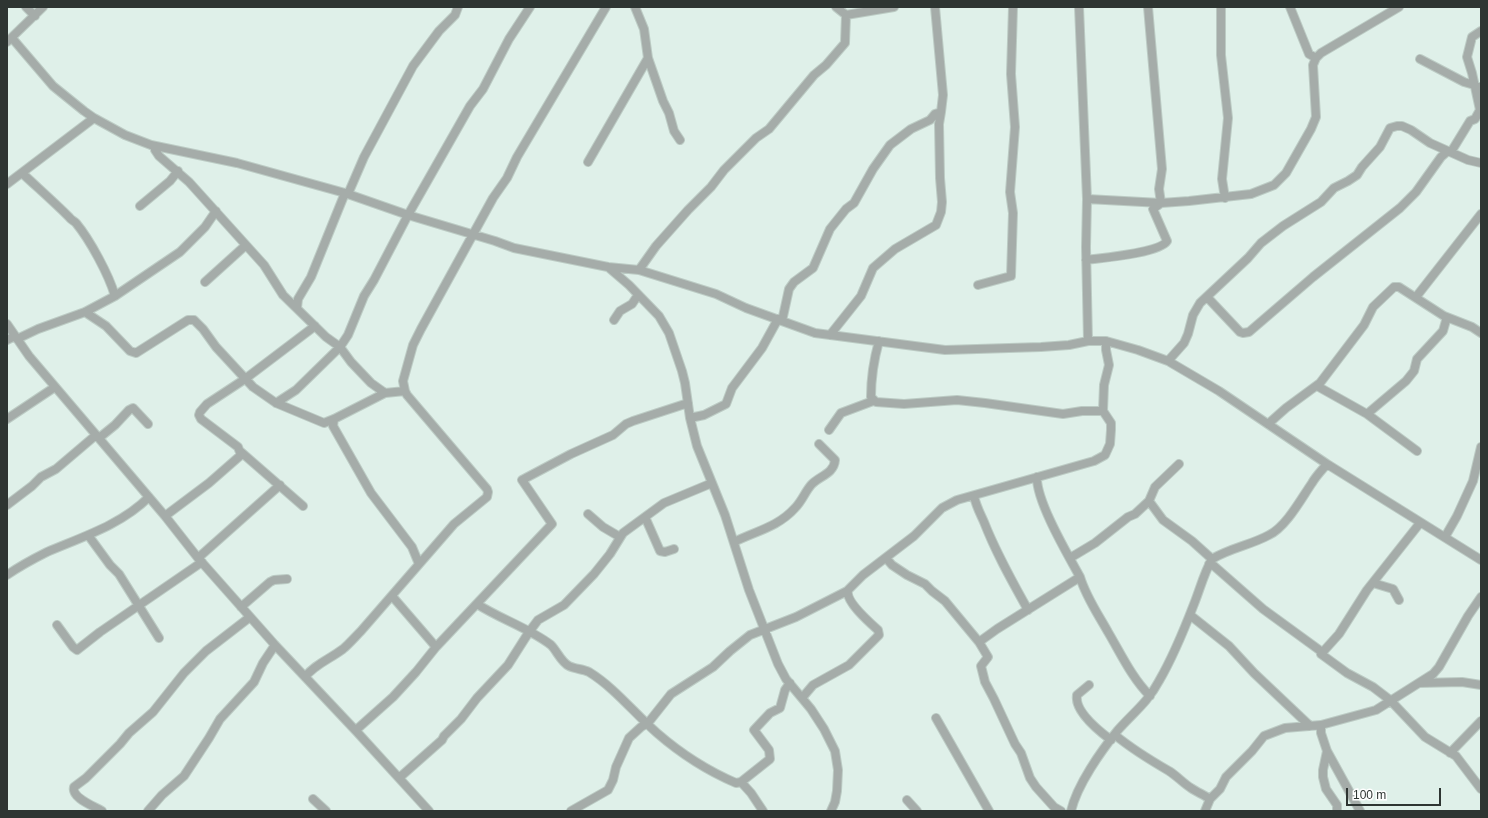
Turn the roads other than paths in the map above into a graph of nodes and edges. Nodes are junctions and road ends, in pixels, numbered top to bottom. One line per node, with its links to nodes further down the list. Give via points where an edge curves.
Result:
1 (26, 7): 16 (street)
2 (43, 7): 16 (street)
3 (458, 7): 34 (street, via 413,66)
4 (530, 7): 41 (street)
5 (606, 7): 42 (street)
6 (635, 7): 20 (street, via 644,29)
7 (836, 7): 17 (street)
8 (894, 7): 17 (street)
9 (935, 7): 24 (street, via 943,95)
10 (1013, 7): 49 (street, via 1011,74 1015,127 1010,192 1013,213 1011,276)
11 (1079, 7): 36 (street)
12 (1148, 7): 37 (street, via 1162,169 1159,189)
13 (1221, 7): 35 (street, via 1221,55 1228,118 1222,179)
14 (1290, 7): 21 (street, via 1309,54)
15 (1398, 7): 21 (street)
16 (35, 16): 19 (street)
17 (846, 16): 46 (street, via 845,43 814,75 769,129 756,138 724,170)
18 (1481, 31): 23 (street, via 1472,37 1467,57)
19 (9, 40): 25 (street, via 53,86)
20 (648, 58): 26 (street, via 674,131); 29 (street)
21 (1316, 58): 35 (street, via 1313,72 1316,117 1286,173 1270,188)
22 (1420, 59): 23 (street, via 1464,82)
23 (1478, 86): 28 (street, via 1480,110)
24 (941, 112): 58 (street, via 911,129 890,145 854,203 830,229 813,268 789,289); 62 (street, via 942,202 936,225 894,249 873,268 861,296)
25 (94, 118): 27 (street); 32 (street)
26 (680, 140)
27 (155, 146): 31 (street, via 159,156); 34 (street, via 237,163)
28 (1449, 151): 30 (street); 52 (street, via 1402,126 1390,128 1380,147 1357,176 1337,186 1321,202 1295,217 1266,239); 52 (street, via 1441,157 1416,192 1400,208 1249,332 1243,333 1238,330)
29 (588, 162)
30 (1481, 163)
31 (178, 171): 38 (street); 39 (street)
32 (22, 173): 33 (street); 51 (street, via 75,223 94,251)
33 (7, 184)
34 (347, 194): 41 (street); 54 (street, via 311,277)
35 (1225, 198): 37 (street)
36 (1087, 199): 37 (street); 44 (street)
37 (1161, 203): 44 (street, via 1153,209 1167,237 1166,243 1138,253)
38 (140, 206)
39 (216, 211): 43 (street); 51 (street, via 205,227 180,252)
40 (1481, 214): 53 (street)
41 (408, 215): 42 (street); 68 (street, via 367,288 350,332)
42 (472, 234): 45 (street, via 514,248); 73 (street, via 413,345 403,381)
43 (246, 245): 47 (street); 54 (street, via 264,265 278,288)
44 (1086, 260): 66 (street)
45 (608, 267): 46 (street); 48 (street)
46 (636, 270): 48 (street); 58 (street, via 716,294)
47 (205, 282)
48 (629, 285): 50 (street)
49 (978, 285)
50 (638, 295): 57 (street); 76 (street, via 664,324 682,371)
51 (115, 296): 55 (street)
52 (1207, 297): 69 (street, via 1197,307 1184,343)
53 (1416, 297): 56 (street); 71 (street, via 1397,286 1391,289 1373,307 1364,325 1342,356)
54 (295, 303): 60 (street)
55 (85, 312): 63 (street); 70 (street, via 106,326 130,351 136,353 188,320 194,320)
56 (1447, 317): 61 (street); 79 (street, via 1443,331 1417,359 1414,371 1406,381)
57 (614, 320)
58 (780, 320): 62 (street, via 815,333); 81 (street, via 732,388 726,404)
59 (7, 324): 63 (street)
60 (315, 326): 68 (street); 70 (street)
61 (1481, 333)
62 (830, 335): 65 (street)
63 (16, 338): 64 (street); 72 (street)
64 (7, 340)
65 (878, 341): 66 (street, via 946,350 1041,347); 75 (street, via 871,384)
66 (1088, 341): 67 (street)
67 (1106, 341): 69 (street); 78 (street, via 1109,365 1104,385)
68 (340, 347): 74 (street, via 350,362); 77 (street, via 296,390)
69 (1168, 361): 84 (street)
70 (245, 380): 77 (street); 90 (street, via 207,404 199,415 235,444)
71 (1316, 386): 79 (street); 84 (street)
72 (55, 387): 80 (street); 86 (street)
73 (405, 391): 74 (street); 115 (street, via 488,492 487,497 454,524)
74 (385, 393): 82 (street)
75 (873, 401): 78 (street, via 904,404 957,400 1063,414); 85 (street, via 841,413)
76 (688, 402): 81 (street); 124 (street, via 626,424 613,435 522,480 552,524)
77 (276, 403): 82 (street, via 324,423)
78 (1103, 411): 93 (street, via 1111,423 1110,444 1105,455 1100,459)
79 (1367, 414): 89 (street)
80 (7, 419)
81 (690, 422): 94 (street, via 696,446)
82 (334, 423): 115 (street, via 370,493 412,547)
83 (148, 424): 86 (street, via 133,408)
84 (1268, 424): 92 (street)
85 (829, 430)
86 (98, 437): 97 (street); 99 (street)
87 (819, 444): 108 (street, via 835,460 828,473 811,485 788,515 763,531)
88 (1481, 447): 107 (street, via 1473,481)
89 (1417, 451)
90 (241, 452): 95 (street); 102 (street, via 239,458)
91 (1179, 464): 98 (street, via 1156,487)
92 (1327, 464): 104 (street); 114 (street, via 1276,531 1221,553)
93 (1037, 477): 96 (street); 111 (street, via 1046,511)
94 (712, 483): 103 (street, via 664,503); 108 (street)
95 (280, 485): 100 (street); 112 (street)
96 (974, 496): 110 (street, via 957,500 942,508 914,536); 127 (street, via 989,537)
97 (148, 497): 102 (street); 105 (street, via 129,514)
98 (1148, 501): 111 (street, via 1135,514); 114 (street, via 1164,520 1192,541)
99 (7, 504)
100 (303, 506)
101 (588, 514): 106 (street)
102 (165, 516): 112 (street)
103 (645, 517): 106 (street); 109 (street, via 660,551)
104 (1420, 523): 107 (street); 119 (street)
105 (88, 536): 116 (street, via 36,558); 125 (street, via 119,574)
106 (620, 537): 132 (street, via 594,574 564,605 538,620)
107 (1445, 537): 113 (street)
108 (734, 542): 131 (street)
109 (674, 549)
110 (886, 558): 120 (street); 134 (street, via 907,576 925,584 945,601)
111 (1070, 558): 117 (street)
112 (200, 560): 125 (street); 126 (street)
113 (1481, 560)
114 (1211, 561): 128 (street); 137 (street, via 1263,609)
115 (418, 564): 121 (street)
116 (7, 575)
117 (1080, 577): 127 (street); 143 (street, via 1083,587 1126,663 1139,685)
118 (287, 579): 126 (street, via 270,582)
119 (1373, 583): 123 (street, via 1393,589); 137 (street, via 1339,634)
120 (847, 591): 131 (street, via 796,617); 144 (street, via 854,605 878,630 879,635 849,665 813,685)
121 (392, 596): 136 (street); 138 (street, via 343,649 311,670)
122 (1481, 598): 140 (street, via 1439,667)
123 (1399, 600)
124 (476, 604): 132 (street); 136 (street)
125 (139, 605): 130 (street, via 76,650); 133 (street)
126 (241, 607): 129 (street)
127 (1028, 610): 134 (street)
128 (1190, 615): 143 (street); 150 (street, via 1228,646)
129 (250, 617): 135 (street); 161 (street, via 206,651 153,712 74,787 76,797)
130 (57, 625)
131 (765, 628): 139 (street, via 782,672); 148 (street, via 750,635 713,667 670,694)
132 (529, 632): 148 (street, via 551,646 567,665 588,672 624,699); 155 (street, via 508,665 476,698 456,725)
133 (159, 638)
134 (979, 642): 170 (street, via 988,658 980,666 985,682 1026,768 1036,787)
135 (275, 645): 138 (street); 162 (street, via 254,682 220,719 184,776)
136 (436, 647): 151 (street, via 393,697)
137 (1322, 652): 145 (street, via 1326,659)
138 (305, 677): 151 (street)
139 (790, 683): 144 (street); 156 (street, via 785,690 780,708 770,713 754,730 769,750 770,759)
140 (1418, 683): 142 (street, via 1462,682); 145 (street)
141 (1089, 685): 152 (street, via 1077,695 1078,702 1090,722 1099,731)
142 (1481, 685)
143 (1150, 696): 152 (street)
144 (802, 698): 167 (street, via 824,729 837,758 838,791)
145 (1390, 700): 149 (street, via 1376,710); 154 (street, via 1425,737)
146 (936, 718): 169 (street)
147 (1481, 721): 154 (street)
148 (648, 723): 156 (street, via 678,750 723,778 736,783); 165 (street, via 629,738 608,790)
149 (1321, 725): 150 (street); 153 (street)
150 (1310, 726): 160 (street, via 1285,728 1264,736 1252,752 1226,777)
151 (356, 730): 155 (street)
152 (1113, 737): 160 (street, via 1175,775); 171 (street, via 1077,793)
153 (1327, 751): 172 (street, via 1323,777); 173 (street)
154 (1450, 753): 157 (street, via 1456,756)
155 (399, 778): 164 (street)
156 (741, 782): 166 (street)
157 (1481, 789)
158 (313, 799): 163 (street)
159 (907, 800): 168 (street)
160 (1208, 806)
161 (102, 811)
162 (148, 811)
163 (326, 811)
164 (429, 811)
165 (571, 811)
166 (763, 811)
167 (831, 811)
168 (917, 811)
169 (989, 811)
170 (1061, 811)
171 (1071, 811)
172 (1337, 811)
173 (1360, 811)

